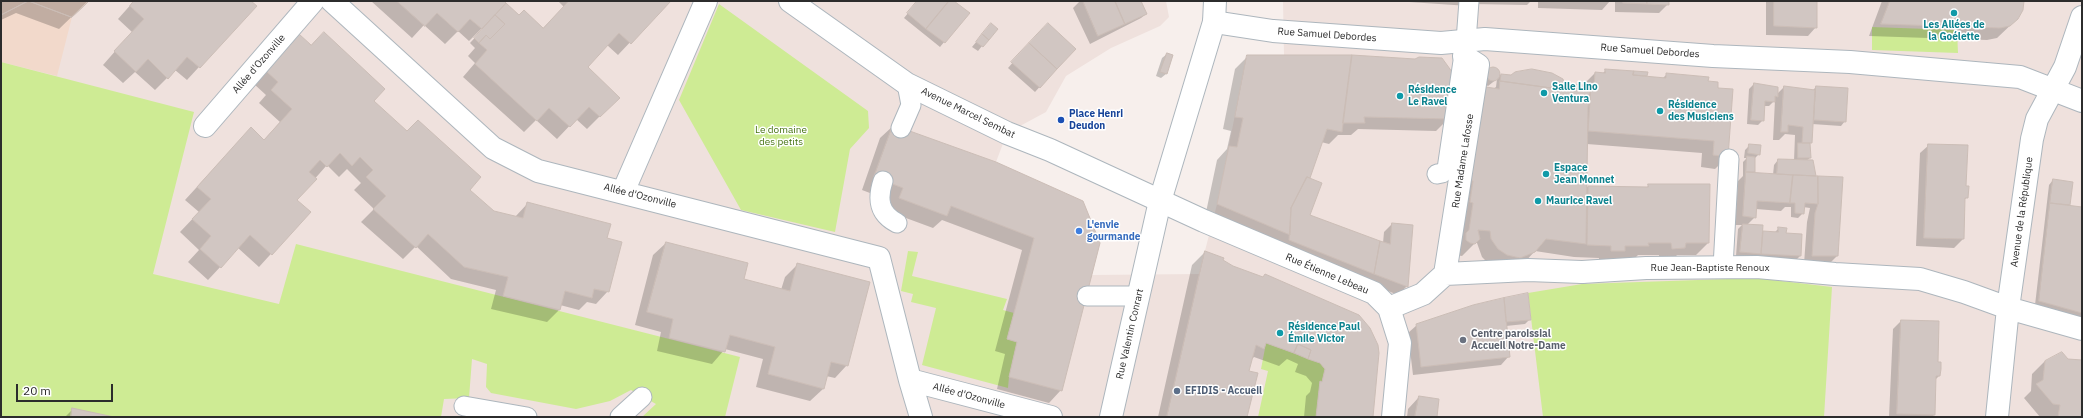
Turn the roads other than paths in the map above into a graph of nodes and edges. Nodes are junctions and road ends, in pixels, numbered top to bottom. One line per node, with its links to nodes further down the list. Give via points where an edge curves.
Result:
1 (313, 1): 12 (street, Allée d'Ozonville)
2 (332, 1): 17 (street, Allée d'Ozonville, via 493,148 538,171)
3 (706, 1): 17 (street)
4 (790, 1): 9 (street, Avenue Marcel Sembat)
5 (1468, 1): 8 (lane)
6 (1214, 11): 8 (street, Rue Samuel Debordes, via 1273,31 1441,43); 18 (street)
7 (2082, 17): 10 (street, Avenue de la République, via 2065,67)
8 (1465, 48): 10 (street, Rue Samuel Debordes, via 1485,39 1713,56 1850,62 2020,76); 15 (lane, via 1447,168); 21 (street, Rue Madame Lafosse, via 1478,64)
9 (907, 84): 13 (lane, via 911,106); 18 (street, Avenue Marcel Sembat, via 1007,133)
10 (2052, 90): 11 (street, Rue Samuel Debordes); 25 (street, Avenue de la République, via 2037,119 2032,139)
11 (2082, 101)
12 (205, 126)
13 (901, 128)
14 (1729, 159): 20 (lane)
15 (1438, 174)
16 (883, 181): 19 (lane, via 880,191 881,207 884,214)
17 (623, 192): 27 (street, Allée d'Ozonville, via 879,258)
18 (1160, 200): 23 (street, Rue Valentin Conrart); 24 (street, Rue Étienne Lebeau, via 1374,293)
19 (897, 223)
20 (1723, 267): 21 (street, Rue Jean-Baptiste Renoux); 25 (street, Rue Jean-Baptiste Renoux, via 1757,267 1920,279)
21 (1445, 274): 24 (street, via 1423,294)
22 (1087, 296): 23 (lane)
23 (1139, 296): 34 (street, Rue Valentin Conrart)
24 (1389, 308): 35 (street, Rue Étienne Lebeau, via 1400,343)
25 (2008, 308): 26 (street, Rue Jean-Baptiste Renoux); 36 (street, Avenue de la République)
26 (2082, 329)
27 (910, 380): 32 (street, Allée d'Ozonville); 33 (street, Allée d'Ozonville)
28 (642, 397): 31 (lane)
29 (464, 406): 30 (lane)
30 (527, 417)
31 (620, 417)
32 (921, 417)
33 (1051, 417)
34 (1111, 417)
35 (1393, 417)
36 (1997, 417)

